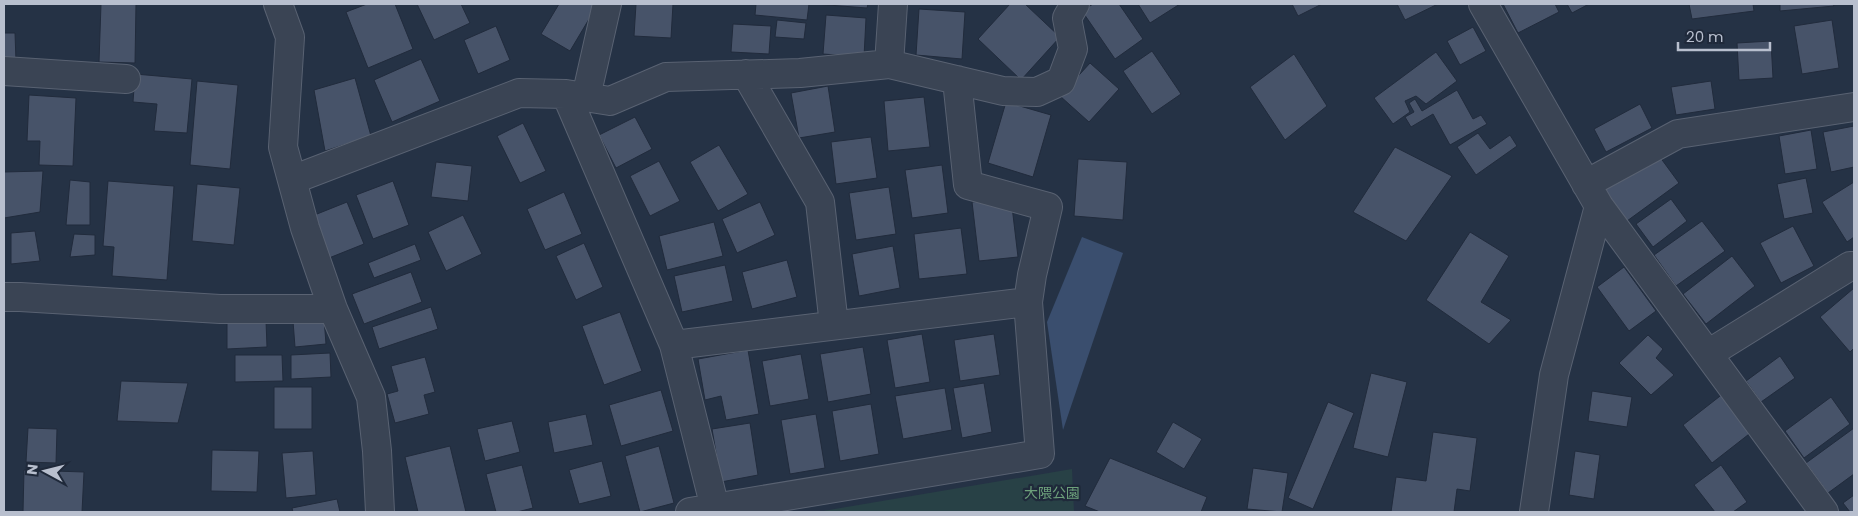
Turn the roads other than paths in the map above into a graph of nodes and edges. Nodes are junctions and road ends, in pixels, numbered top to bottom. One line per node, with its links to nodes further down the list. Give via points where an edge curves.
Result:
1 (278, 4): 13 (street, via 290,37 283,147)
2 (608, 4): 11 (street)
3 (893, 4): 6 (street)
4 (1075, 4): 10 (street, via 1067,18 1073,49 1061,81 1037,92 1003,90)
5 (1483, 4): 14 (street)
6 (889, 64): 8 (street, via 800,73); 10 (street)
7 (4, 71): 9 (street)
8 (746, 74): 11 (street, via 666,77 610,101); 19 (street, via 820,202)
9 (126, 79)
10 (958, 80): 17 (street, via 968,185 1048,208)
11 (576, 96): 13 (street, via 519,93); 20 (street)
12 (1854, 106): 14 (street, via 1678,134)
13 (292, 180): 18 (street)
14 (1592, 195): 21 (street); 24 (street, via 1554,375)
15 (1854, 266): 21 (street)
16 (4, 297): 18 (street, via 220,309)
17 (1028, 302): 19 (street); 22 (street, via 1040,454)
18 (333, 309): 23 (street, via 371,397)
19 (834, 325): 20 (street)
20 (674, 344): 22 (street)
21 (1708, 354): 25 (street)
22 (703, 510)
23 (380, 512)
24 (1534, 512)
25 (1824, 512)

